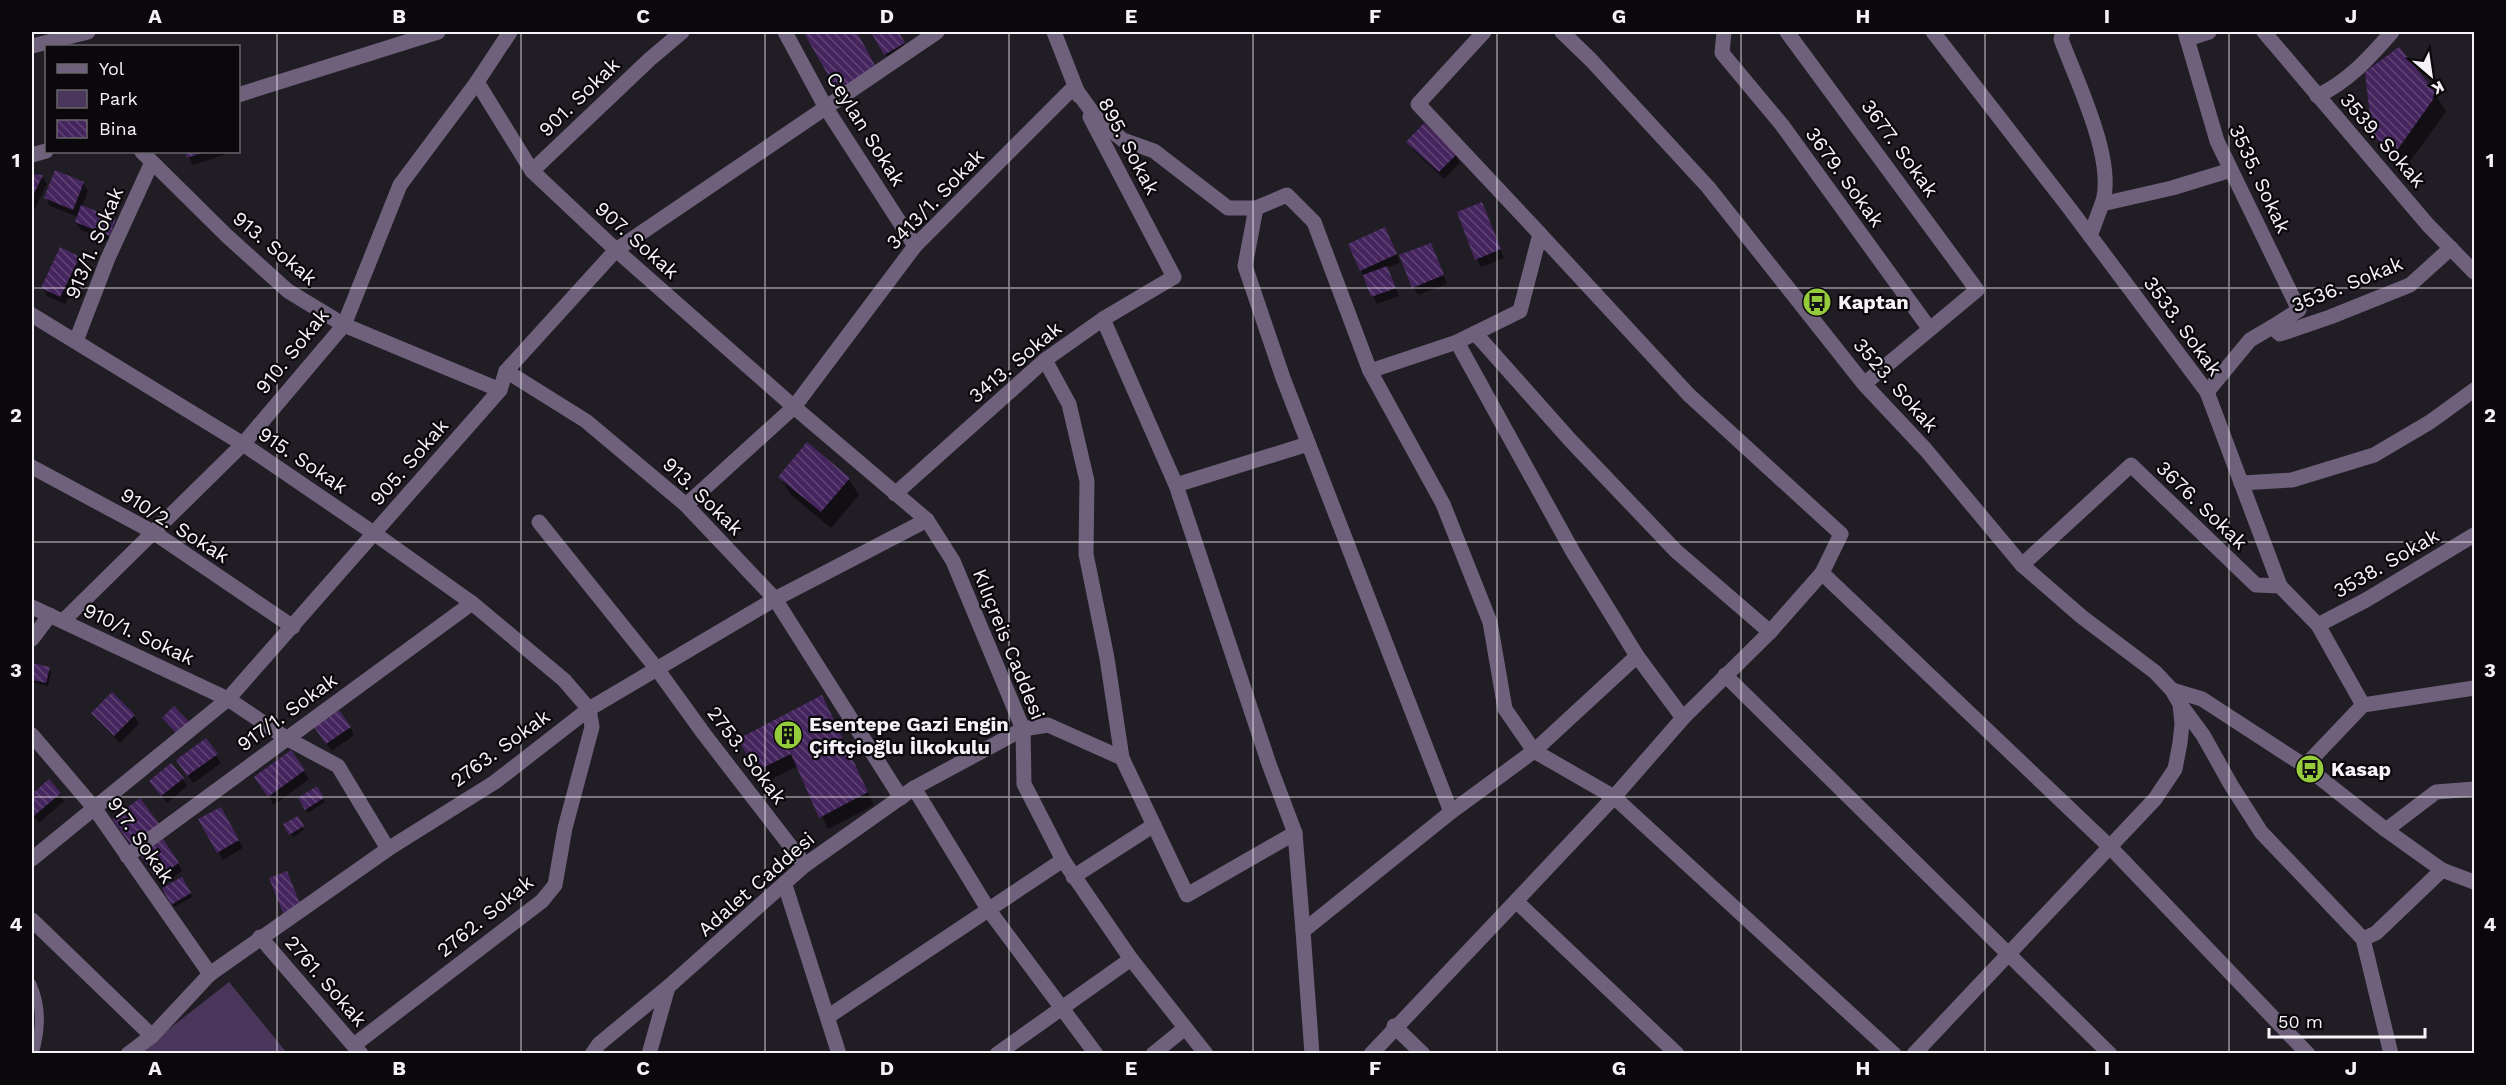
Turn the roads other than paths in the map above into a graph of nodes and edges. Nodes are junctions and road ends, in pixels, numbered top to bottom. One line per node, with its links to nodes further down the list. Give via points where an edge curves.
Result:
1 (88, 32): 18 (street)
2 (438, 32): 22 (street)
3 (510, 32): 20 (street, 910. Sokak)
4 (682, 32): 27 (street, 901. Sokak)
5 (785, 32): 24 (street, Ceylan Sokak)
6 (937, 32): 24 (street, 905. Sokak)
7 (1054, 32): 21 (street, 895. Sokak)
8 (1484, 32): 30 (street, via 1418,104)
9 (1562, 32): 48 (street, 3523. Sokak, via 1708,187)
10 (1724, 32): 41 (street, 3679. Sokak, via 1722,53 1782,125)
11 (1787, 32): 41 (street, 3677. Sokak, via 1977,290)
12 (1934, 32): 31 (street, 3533. Sokak)
13 (2063, 32): 28 (street, via 2061,39 2102,148 2106,193)
14 (2209, 32): 17 (street)
15 (2264, 32): 23 (street, 3539. Sokak)
16 (2392, 32): 23 (street, via 2365,63)
17 (2186, 35): 26 (street, 3535. Sokak, via 2217,141)
18 (68, 39): 19 (street)
19 (32, 46)
20 (477, 82): 27 (street, 907. Sokak); 39 (street, 910. Sokak, via 400,185)
21 (1074, 87): 29 (street, via 1098,120 1123,140 1154,151 1228,208); 32 (street, 3413/1. Sokak); 36 (street, 895. Sokak)
22 (240, 94)
23 (2317, 96): 33 (street, 3539. Sokak)
24 (826, 108): 32 (street, Ceylan Sokak); 34 (street, 905. Sokak)
25 (147, 157): 39 (street, 913. Sokak, via 288,291); 43 (street, 913/1. Sokak)
26 (2231, 170): 28 (street); 40 (street, 3535. Sokak, via 2299,310)
27 (532, 171): 34 (street, 907. Sokak)
28 (2102, 204): 31 (street)
29 (1256, 208): 47 (street, via 1287,195 1314,222); 54 (street, via 1245,266)
30 (1540, 234): 42 (street, via 1520,311); 66 (street, via 1689,395 1841,534)
31 (2090, 236): 51 (street, 3533. Sokak)
32 (915, 246): 52 (street, 3413/1. Sokak)
33 (2451, 248): 35 (street, 3539. Sokak); 40 (street, 3536. Sokak, via 2410,285 2280,334)
34 (616, 250): 46 (street, 905. Sokak); 52 (street, 907. Sokak)
35 (2475, 272)
36 (1174, 277): 38 (street, 3413. Sokak)
37 (32, 315): 43 (street, 915. Sokak)
38 (1103, 319): 45 (street, 3413. Sokak); 57 (street)
39 (344, 325): 49 (street, 913. Sokak); 53 (street, 910. Sokak)
40 (2272, 327): 51 (street, 3536. Sokak, via 2250,340)
41 (1929, 328): 48 (street)
42 (1474, 333): 44 (street); 74 (street, via 1676,551)
43 (76, 341): 53 (street, 915. Sokak)
44 (1457, 342): 47 (street); 76 (street, via 1573,552)
45 (1045, 360): 58 (street, 3413. Sokak); 90 (street, via 1069,404 1088,481 1086,554)
46 (506, 371): 49 (street, 905. Sokak); 59 (street, 913. Sokak, via 586,421)
47 (1370, 371): 89 (street, via 1443,504 1490,622 1505,709)
48 (1864, 384): 65 (street, 3523. Sokak, via 1926,450)
49 (500, 390): 63 (street, 905. Sokak)
50 (2475, 390): 56 (street, via 2374,455 2292,480)
51 (2206, 392): 56 (street, 3533. Sokak)
52 (794, 407): 58 (street, Kılıçreis Caddesi); 59 (street, 3413/1. Sokak)
53 (243, 444): 62 (street, 910. Sokak); 63 (street, 915. Sokak)
54 (1308, 444): 57 (street); 97 (street)
55 (32, 467): 62 (street, 910/2. Sokak)
56 (2241, 483): 67 (street, 3533. Sokak)
57 (1176, 485): 100 (street)
58 (895, 494): 60 (street, Kılıçreis Caddesi)
59 (686, 505): 68 (street, 913. Sokak)
60 (927, 520): 68 (street, 2763. Sokak); 86 (street, Kılıçreis Caddesi, via 953,561)
61 (539, 522): 77 (street, 2753. Sokak)
62 (153, 532): 71 (street, 910. Sokak); 73 (street, 910/2. Sokak)
63 (375, 534): 69 (street, 915. Sokak); 73 (street, 905. Sokak)
64 (2475, 535): 72 (street, 3538. Sokak)
65 (2022, 565): 67 (street, 3676. Sokak, via 2131,465 2256,585); 80 (street, 3523. Sokak)
66 (1822, 573): 74 (street); 101 (street)
67 (2280, 586): 72 (street, 3533. Sokak)
68 (775, 598): 77 (street, 2763. Sokak); 95 (street, 913. Sokak)
69 (472, 603): 84 (street, 915. Sokak, via 564,681); 88 (street, 917/1. Sokak)
70 (32, 607): 71 (street, 910/1. Sokak)
71 (56, 618): 75 (street, 910. Sokak); 81 (street, 910/1. Sokak)
72 (2318, 625): 83 (street, 3533. Sokak)
73 (293, 627): 81 (street, 905. Sokak)
74 (1770, 632): 78 (street)
75 (32, 639)
76 (1637, 656): 85 (street); 89 (street)
77 (657, 669): 84 (street, 2763. Sokak); 106 (street, 2753. Sokak)
78 (1725, 675): 85 (street); 117 (street)
79 (2475, 688): 83 (street)
80 (2172, 690): 82 (street); 91 (street, via 2202,699)
81 (228, 699): 88 (street, 910/1. Sokak); 96 (street, 905. Sokak)
82 (2180, 704): 101 (street, via 2182,724 2175,769 2155,799); 116 (street, via 2261,832)
83 (2363, 705): 91 (street)
84 (589, 709): 102 (street, 2763. Sokak, via 495,782); 127 (street, 2762. Sokak, via 592,727 565,828 555,885 542,902)
85 (1683, 718): 94 (street)
86 (1023, 729): 90 (street, via 1048,725); 92 (street, Adalet Caddesi); 105 (street, Kılıçreis Caddesi, via 1024,784)
87 (32, 735): 96 (street, 917. Sokak)
88 (286, 738): 102 (street, 910/1. Sokak, via 338,766); 103 (street, 917/1. Sokak)
89 (1534, 751): 94 (street); 97 (street)
90 (1122, 758): 98 (street)
91 (2305, 766): 99 (street)
92 (914, 788): 95 (street, Adalet Caddesi); 112 (street)
93 (2475, 789): 99 (street, via 2436,792)
94 (1614, 797): 111 (street); 141 (street)
95 (901, 798): 106 (street, Adalet Caddesi)
96 (95, 809): 103 (street, 917. Sokak); 104 (street, 905. Sokak)
97 (1451, 812): 114 (street)
98 (1154, 825): 100 (street, via 1187,895); 108 (street)
99 (2386, 830): 107 (street)
100 (1295, 833): 114 (street)
101 (2110, 848): 117 (street); 144 (street)
102 (388, 849): 115 (street, 2763. Sokak)
103 (127, 856): 119 (street, 917. Sokak)
104 (32, 859)
105 (1063, 860): 108 (street, Kılıçreis Caddesi); 112 (street)
106 (805, 865): 110 (street, Adalet Caddesi)
107 (2442, 870): 109 (street); 116 (street, via 2376,933)
108 (1073, 877): 118 (street, Kılıçreis Caddesi)
109 (2475, 882)
110 (785, 885): 121 (street, Adalet Caddesi); 123 (street)
111 (1516, 901): 124 (street); 140 (street)
112 (988, 909): 122 (street); 123 (street)
113 (32, 920): 126 (street)
114 (1303, 931): 137 (street)
115 (260, 937): 119 (street, 2763. Sokak); 127 (street, 2761. Sokak)
116 (2363, 939): 145 (street)
117 (2009, 955): 142 (street); 143 (street)
118 (1131, 959): 122 (street); 125 (street, Kılıçreis Caddesi)
119 (210, 974): 126 (street, 2763. Sokak)
120 (32, 984): 128 (lane, via 40,1013)
121 (668, 987): 130 (street, Adalet Caddesi); 131 (street)
122 (1062, 1008): 133 (street); 134 (street)
123 (828, 1016): 132 (street)
124 (1394, 1026): 138 (street); 139 (street)
125 (1185, 1028): 135 (street); 136 (street, Kılıçreis Caddesi)
126 (152, 1036): 129 (street, 2763. Sokak)
127 (357, 1049)
128 (34, 1053)
129 (128, 1053)
130 (592, 1053)
131 (651, 1053)
132 (839, 1053)
133 (998, 1053)
134 (1096, 1053)
135 (1154, 1053)
136 (1206, 1053)
137 (1312, 1053)
138 (1371, 1053)
139 (1423, 1053)
140 (1677, 1053)
141 (1894, 1053)
142 (1914, 1053)
143 (2110, 1053)
144 (2308, 1053)
145 (2391, 1053)

